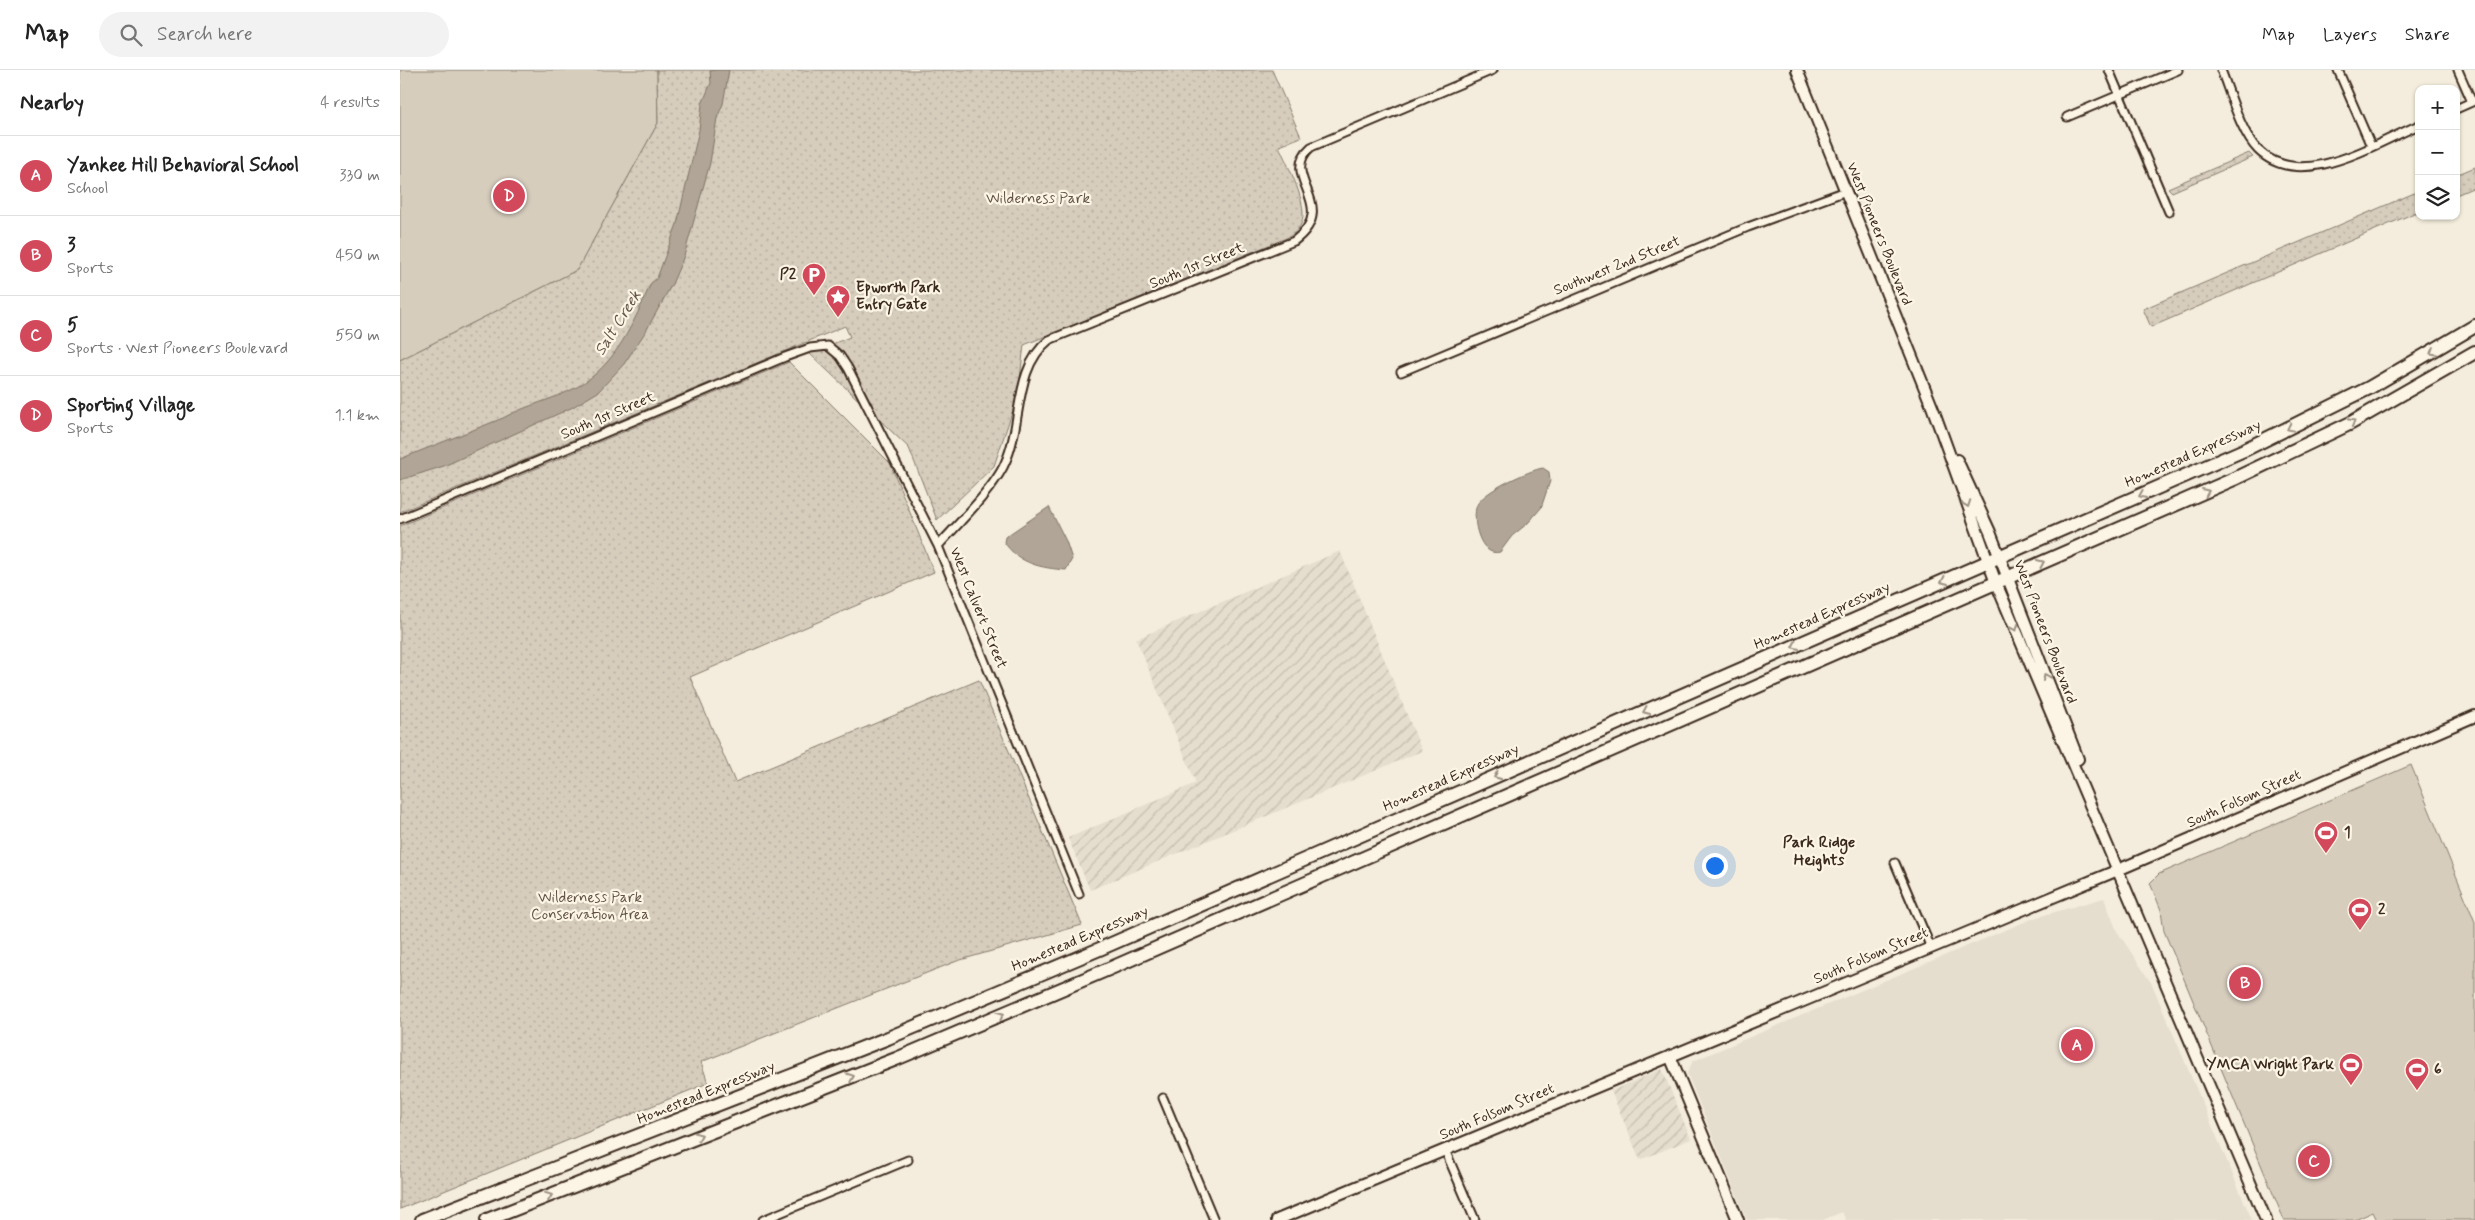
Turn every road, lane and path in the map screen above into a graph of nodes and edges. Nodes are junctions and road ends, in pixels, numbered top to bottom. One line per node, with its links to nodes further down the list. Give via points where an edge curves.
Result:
1 (1493, 70): 21 (street, South 1st Street, via 1311,146 1303,153 1300,168 1311,196 1313,213 1307,229 1294,241 1049,340 1040,347 1027,369 1018,421 1006,463)
2 (1797, 70): 14 (main road, West Pioneers Boulevard)
3 (2109, 70): 8 (street)
4 (2178, 70): 8 (street)
5 (2221, 70): 13 (street, via 2248,136 2270,159 2287,166 2322,166)
6 (2338, 70): 13 (street)
7 (2458, 70): 9 (street)
8 (2120, 95): 11 (street); 15 (street)
9 (2473, 101): 10 (street)
10 (2460, 107)
11 (2067, 117)
12 (2415, 127): 13 (street)
13 (2371, 146)
14 (1846, 191): 19 (street, Southwest 2nd Street, via 1748,227); 22 (main road, West Pioneers Boulevard)
15 (2169, 212)
16 (2475, 326): 22 (highway, Homestead Expressway, one-way to 22, via 2369,388 2297,425)
17 (828, 346): 20 (street, South 1st Street, via 810,348 785,357); 21 (street, West Calvert Street, via 848,368)
18 (2475, 352): 23 (highway, one-way to 18, via 2292,452 2351,423)
19 (1401, 372)
20 (400, 519)
21 (938, 546): 27 (street, West Calvert Street)
22 (1994, 559): 23 (main road, West Pioneers Boulevard); 33 (highway, Homestead Expressway, one-way to 33, via 1102,948 654,1132)
23 (2001, 580): 26 (main road, West Pioneers Boulevard); 34 (highway, one-way to 23, via 968,1029)
24 (2475, 716): 26 (main road, South Folsom Street)
25 (1895, 863): 28 (street)
26 (2118, 870): 28 (main road, South Folsom Street); 40 (main road, West Pioneers Boulevard)
27 (1079, 894)
28 (1930, 948): 29 (main road, South Folsom Street)
29 (1670, 1056): 31 (main road, South Folsom Street); 39 (main road)
30 (1164, 1098): 36 (street)
31 (1445, 1150): 37 (main road, South Folsom Street); 38 (street)
32 (908, 1160): 35 (street)
33 (422, 1220)
34 (487, 1220)
35 (763, 1220)
36 (1214, 1220)
37 (1277, 1220)
38 (1475, 1220)
39 (1738, 1220)
40 (2266, 1220)

